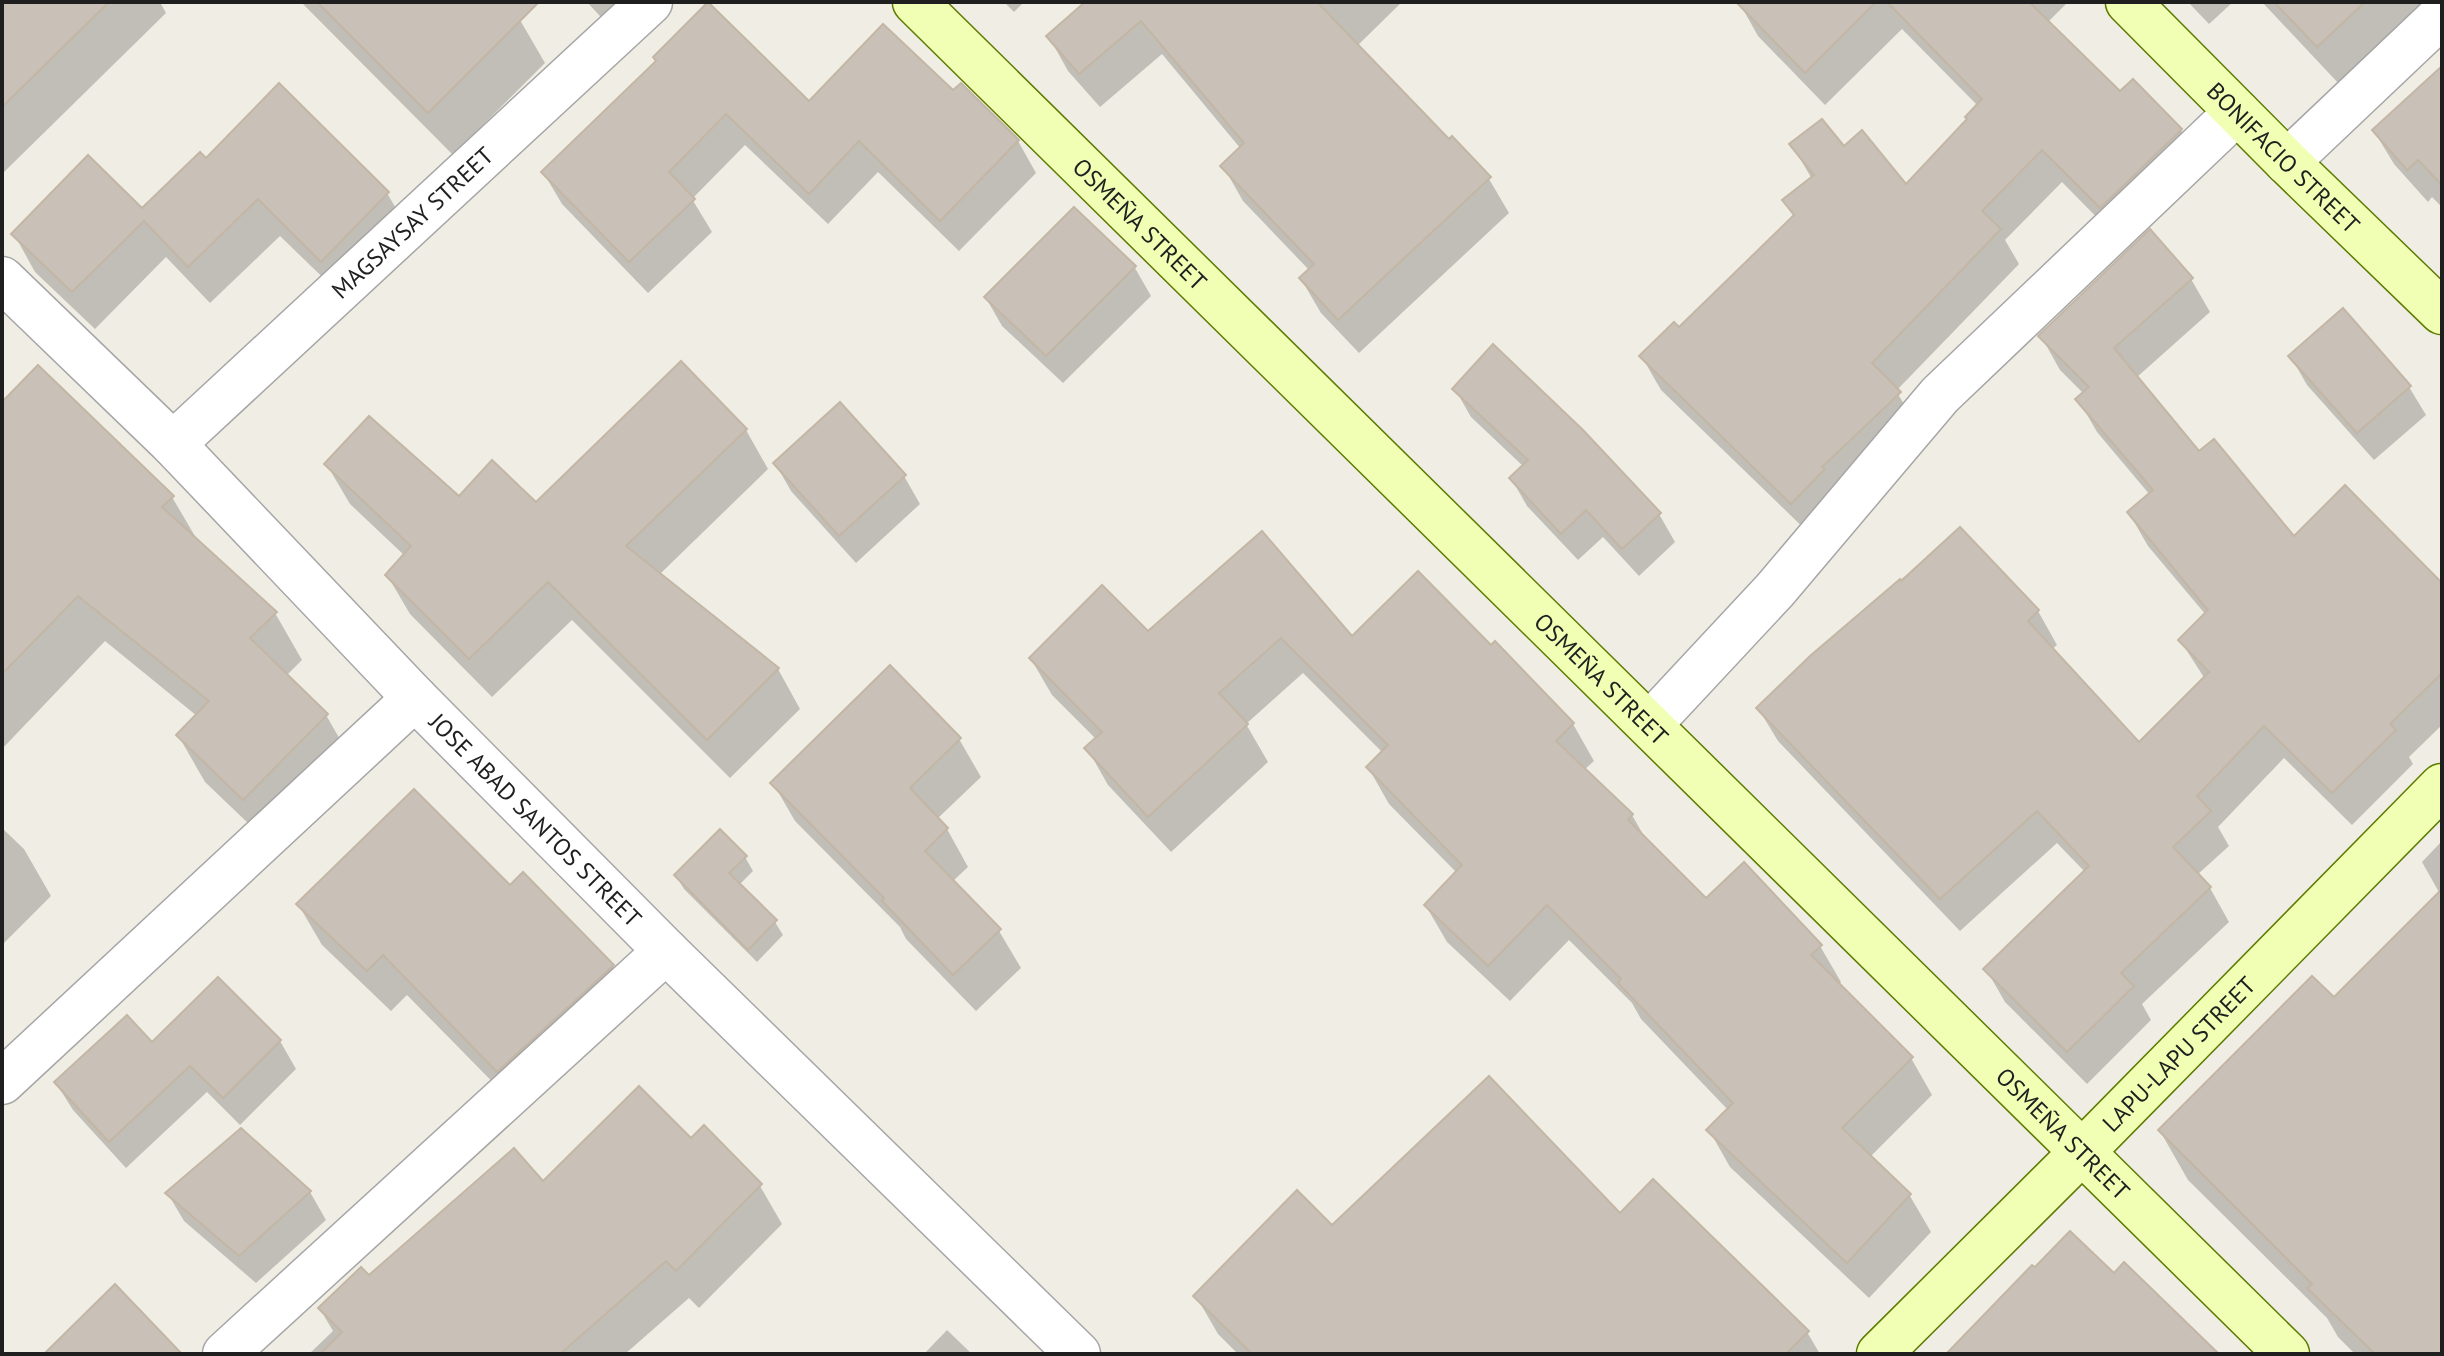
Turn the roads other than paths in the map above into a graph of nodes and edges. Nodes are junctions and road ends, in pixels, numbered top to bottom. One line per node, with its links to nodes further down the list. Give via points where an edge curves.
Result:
1 (650, 2): 9 (street, MAGSAYSAY STREET)
2 (915, 2): 11 (street, OSMEÑA STREET)
3 (2128, 2): 5 (street, BONIFACIO STREET)
4 (2442, 15): 6 (street)
5 (2237, 112): 6 (street, BONIFACIO STREET); 11 (street, via 1940,395 1775,590)
6 (2287, 162): 8 (street, BONIFACIO STREET)
7 (2, 279): 9 (street, JOSE ABAD SANTOS STREET)
8 (2442, 312)
9 (173, 444): 10 (street, JOSE ABAD SANTOS STREET)
10 (415, 698): 13 (street, JOSE ABAD SANTOS STREET); 14 (street)
11 (1650, 724): 15 (street, OSMEÑA STREET)
12 (2442, 786): 15 (street, LAPU-LAPU STREET)
13 (666, 951): 16 (street); 17 (street, JOSE ABAD SANTOS STREET)
14 (2, 1082)
15 (2083, 1151): 18 (street, LAPU-LAPU STREET); 19 (street, OSMEÑA STREET)
16 (225, 1354)
17 (1078, 1354)
18 (1879, 1354)
19 (2287, 1354)

